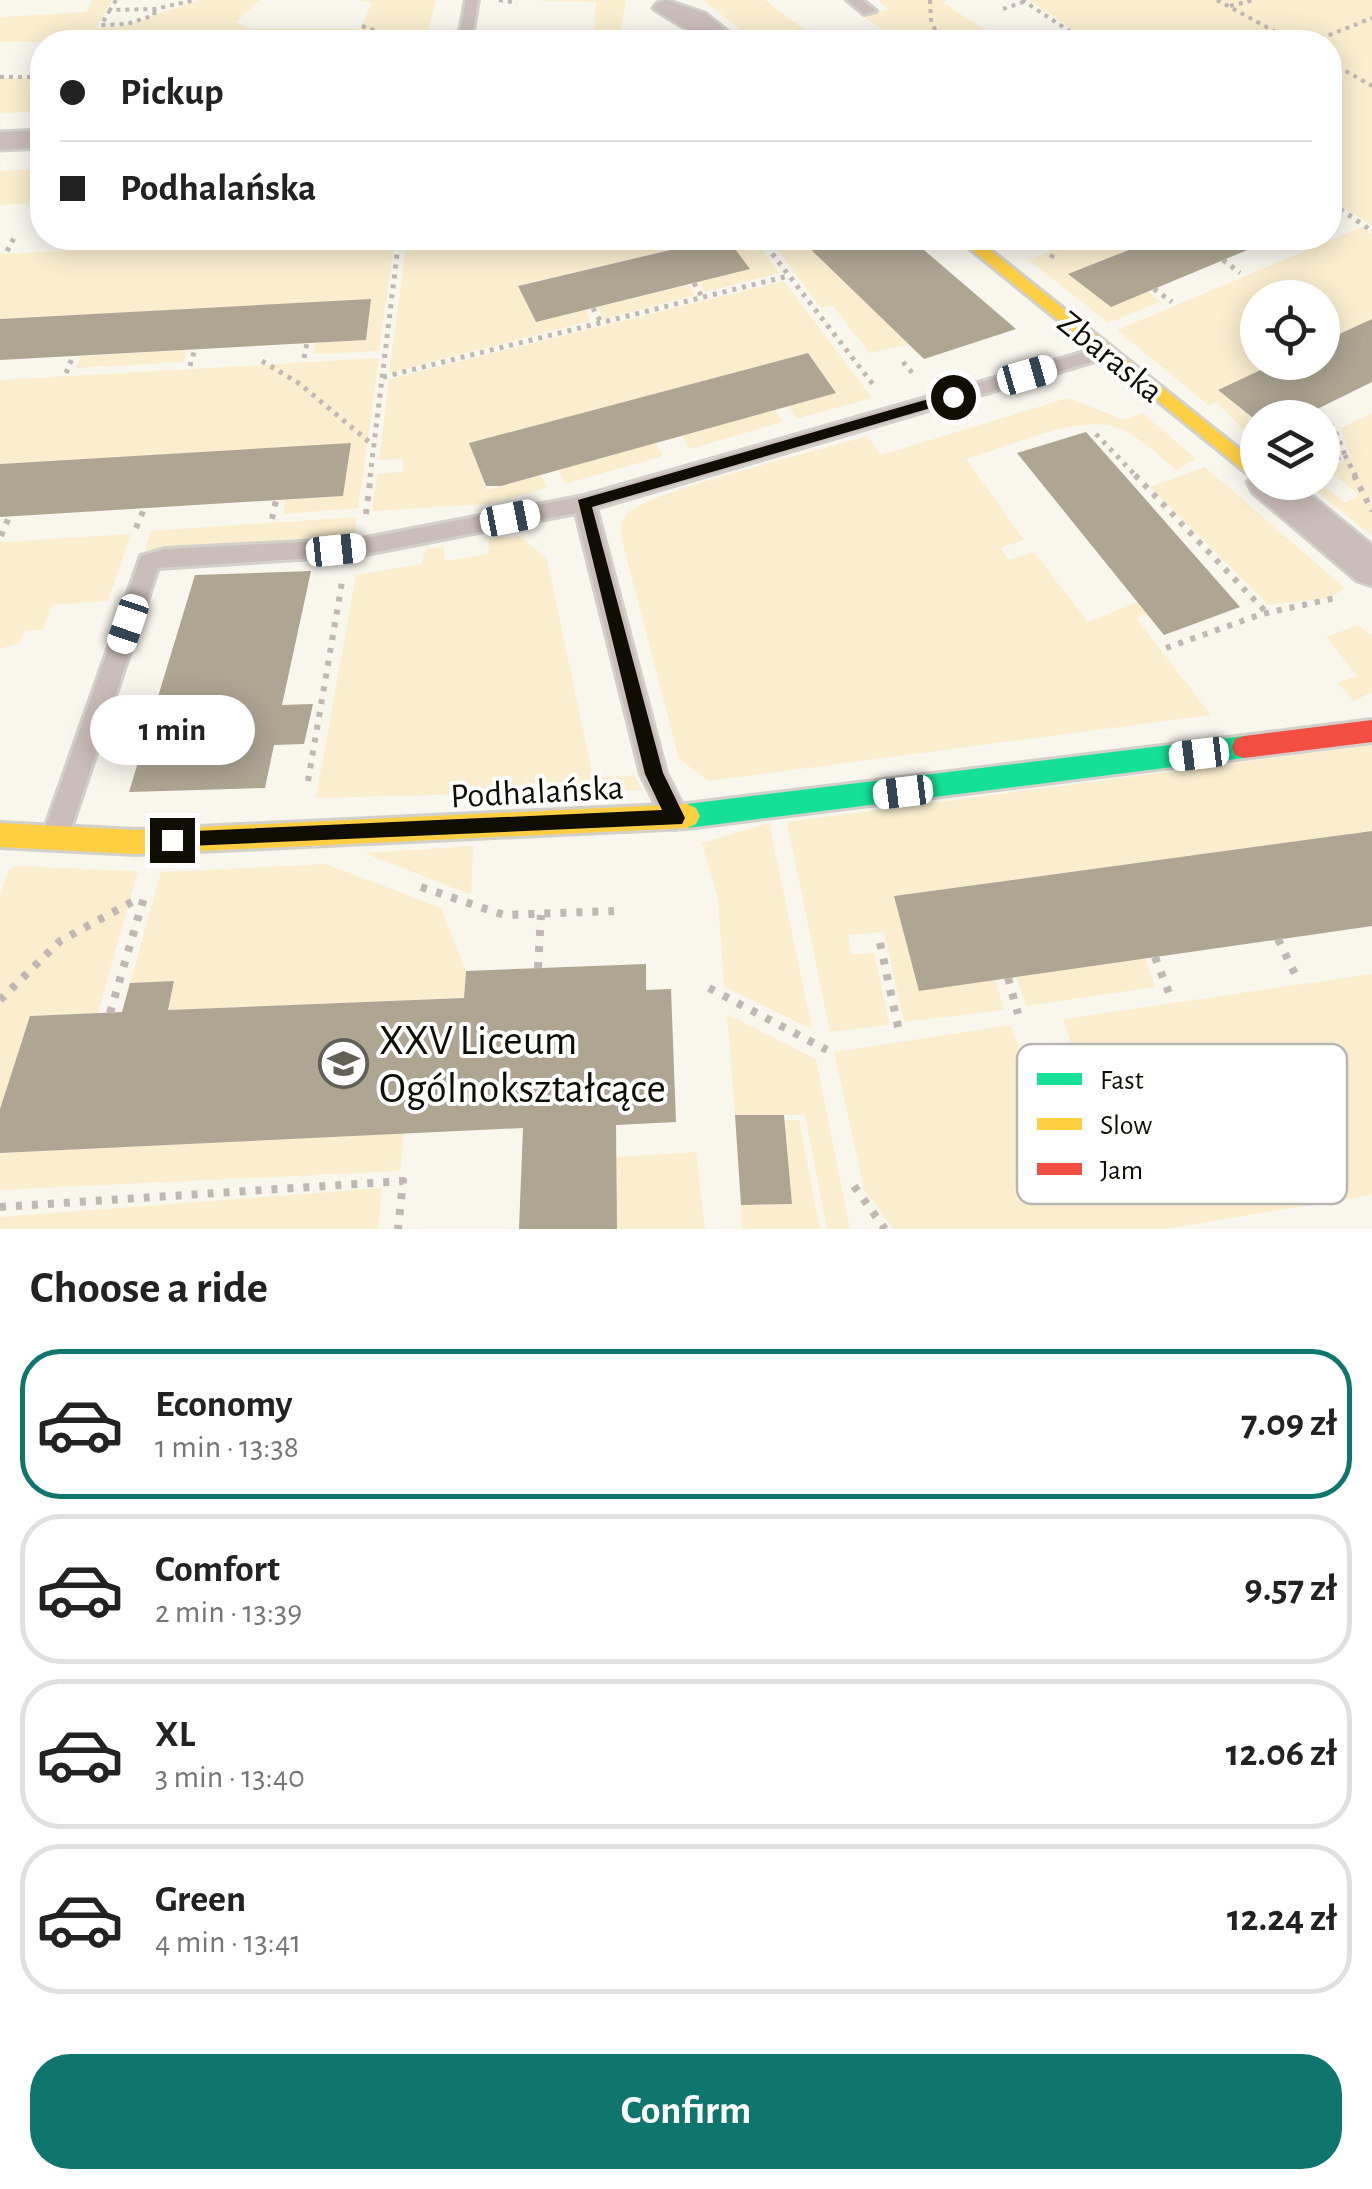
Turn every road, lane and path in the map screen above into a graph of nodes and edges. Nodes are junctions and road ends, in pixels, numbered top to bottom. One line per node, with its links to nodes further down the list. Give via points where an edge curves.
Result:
1 (116, 0): 13 (path)
2 (194, 0): 11 (path)
3 (472, 0): 18 (lane)
4 (853, 0): 14 (lane)
5 (930, 0): 21 (path)
6 (1218, 0): 10 (path)
7 (1252, 0): 10 (path)
8 (1025, 1): 12 (path); 22 (path)
9 (666, 4): 19 (street); 20 (street)
10 (1229, 6): 23 (path)
11 (155, 9): 13 (path); 13 (path, via 128,24 101,25)
12 (1003, 9)
13 (110, 10)
14 (869, 11)
15 (1372, 18): 24 (path)
16 (362, 26): 17 (path)
17 (374, 30)
18 (466, 30)
19 (664, 30)
20 (711, 30)
21 (935, 30)
22 (1068, 30)
23 (1272, 30)
24 (1342, 30)
25 (1342, 69): 28 (path)
26 (30, 76): 27 (path)
27 (0, 77)
28 (1372, 86)
29 (30, 140): 30 (street)
30 (0, 141)
31 (1342, 211): 32 (path)
32 (1370, 229)
33 (14, 238): 37 (path)
34 (398, 250): 55 (path)
35 (769, 250): 40 (path)
36 (980, 250): 49 (street, Zbaraska)
37 (8, 251)
38 (1223, 260): 39 (path)
39 (1240, 273)
40 (788, 276): 43 (path); 56 (path)
41 (694, 283): 43 (path)
42 (1154, 289): 44 (path)
43 (702, 297): 46 (path)
44 (1172, 302)
45 (593, 308): 46 (path)
46 (600, 322): 55 (path)
47 (307, 343): 51 (path)
48 (195, 350): 53 (path)
49 (1106, 352): 62 (street, Zbaraska); 65 (lane)
50 (72, 356): 54 (path)
51 (304, 358)
52 (262, 361): 59 (path)
53 (190, 366)
54 (66, 373)
55 (384, 378): 59 (path)
56 (885, 400)
57 (1096, 434): 74 (path)
58 (1340, 443): 60 (path)
59 (375, 446): 72 (path)
60 (1345, 455): 61 (path); 67 (path)
61 (1340, 457)
62 (1240, 460)
63 (276, 500): 69 (path)
64 (1283, 500): 73 (street)
65 (584, 504): 72 (lane); 77 (lane, via 654,774)
66 (144, 509): 70 (path)
67 (1372, 511)
68 (9, 517): 71 (path)
69 (272, 519)
70 (136, 528)
71 (1, 536)
72 (361, 547): 79 (path, via 361,564 345,566 303,809); 80 (lane, via 149,562)
73 (1359, 581): 74 (path, via 1333,602)
74 (1268, 612): 75 (path)
75 (1166, 648)
76 (1372, 731): 77 (street, Podhalańska)
77 (676, 818): 79 (street, Podhalańska)
78 (0, 835): 80 (street, Podhalańska)
79 (318, 835): 80 (street, Podhalańska)
80 (54, 839)
81 (149, 880): 82 (path)
82 (145, 895): 92 (path, via 60,941); 93 (path)
83 (541, 915): 87 (path)
84 (1278, 939): 88 (path)
85 (880, 943): 95 (path)
86 (1155, 957): 91 (path)
87 (538, 968)
88 (1296, 976)
89 (1008, 978): 94 (path)
90 (709, 988): 96 (path)
91 (1168, 993)
92 (0, 1000)
93 (110, 1013)
94 (1018, 1014)
95 (898, 1031)
96 (827, 1050)
97 (854, 1186): 100 (path)
98 (0, 1206): 99 (path, via 404,1181)
99 (398, 1229)
100 (885, 1229)

